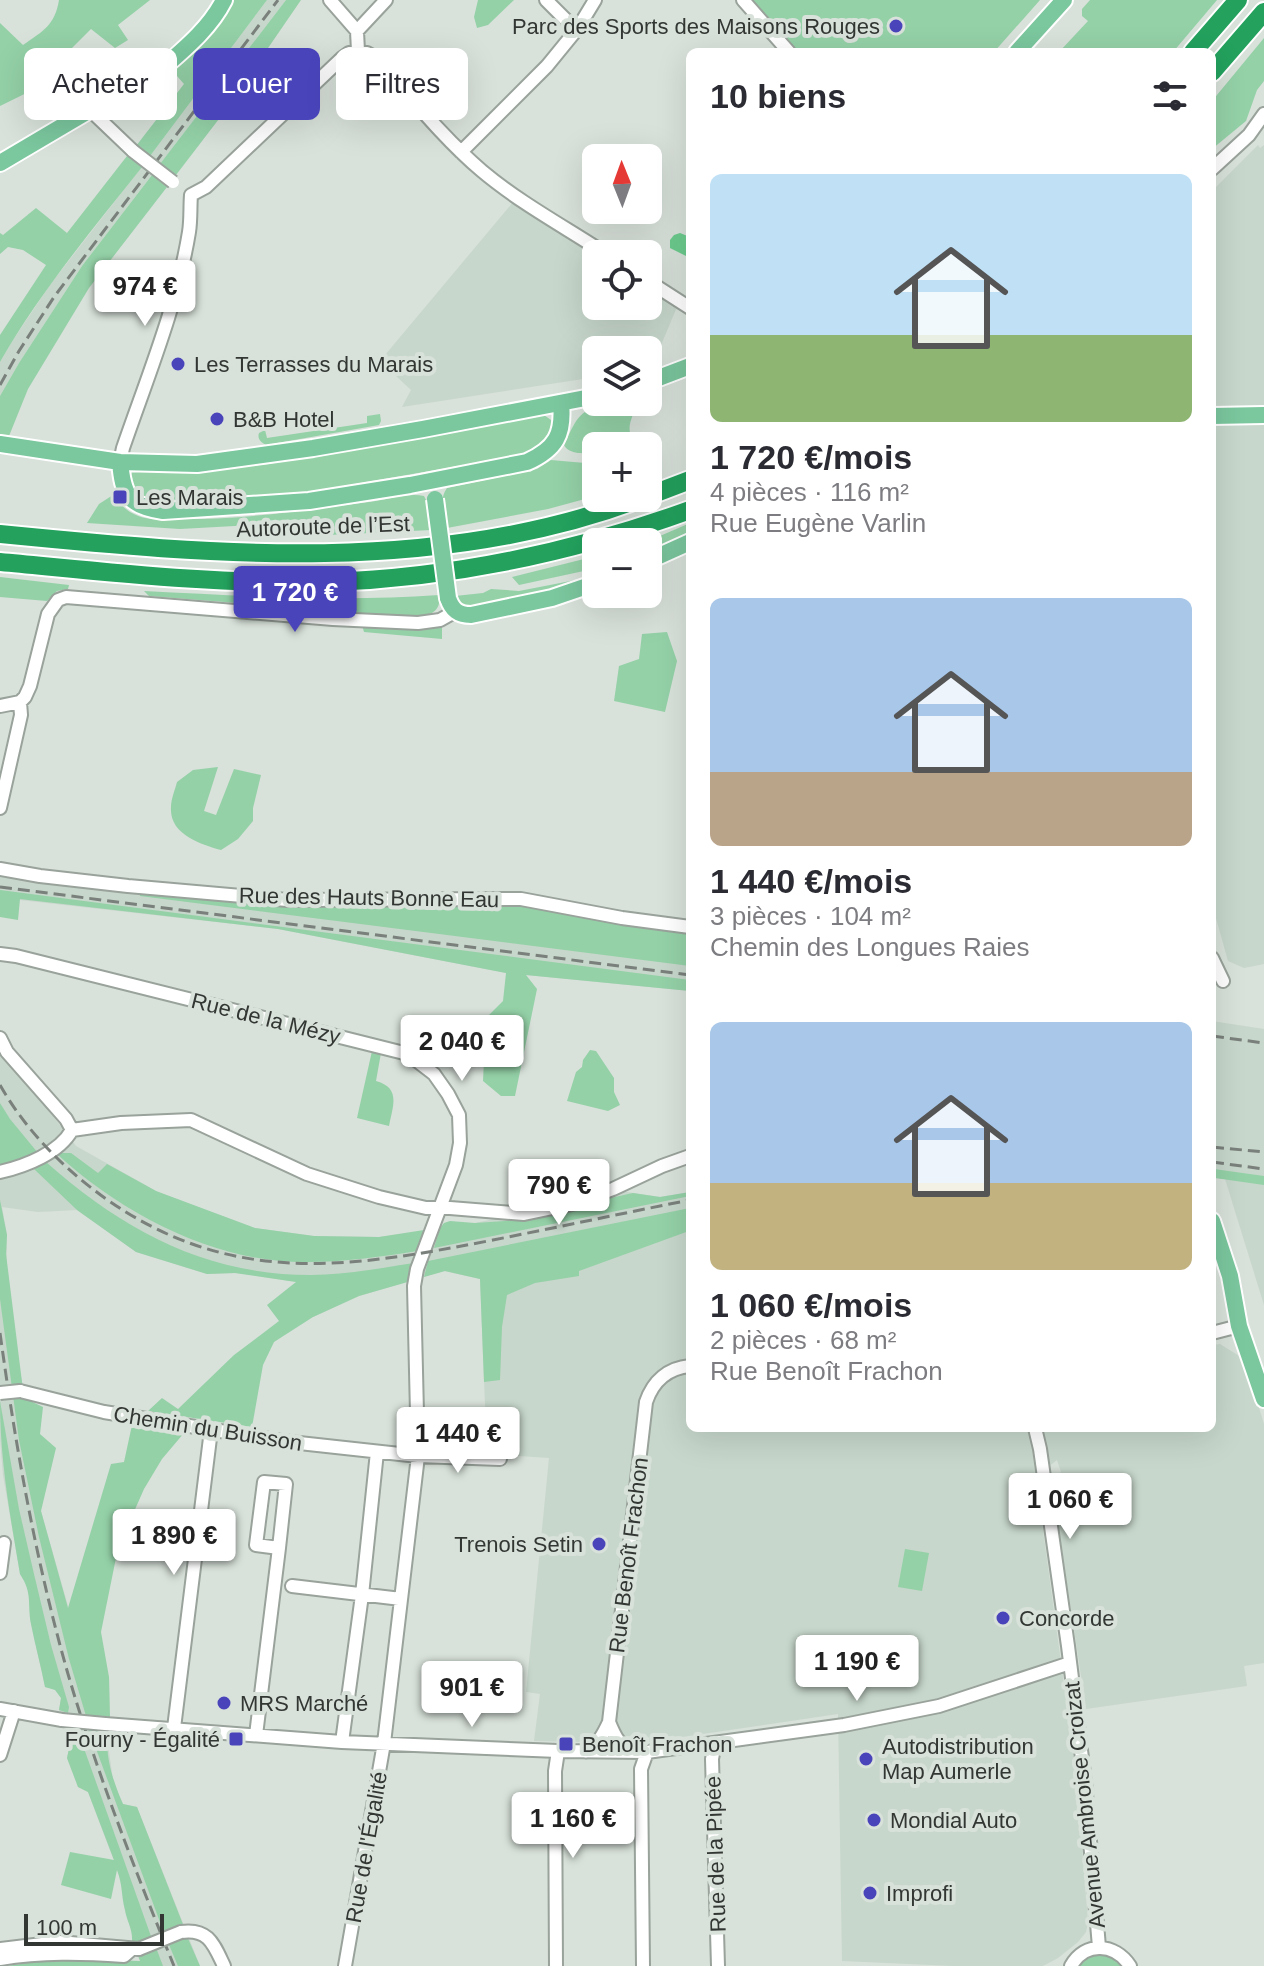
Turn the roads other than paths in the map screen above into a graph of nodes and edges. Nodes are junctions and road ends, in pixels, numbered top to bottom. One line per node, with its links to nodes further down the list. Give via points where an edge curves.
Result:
1 (224, 0): 16 (main road)
2 (330, 0): 11 (street)
3 (386, 0): 11 (street)
4 (546, 0): 10 (street)
5 (595, 0): 10 (street)
6 (743, 0): 13 (street)
7 (1064, 0): 14 (main road)
8 (1238, 0): 15 (highway)
9 (1264, 12): 18 (highway)
10 (578, 28): 25 (street)
11 (357, 31): 12 (street)
12 (358, 48)
13 (785, 48)
14 (1021, 48)
15 (1196, 48)
16 (177, 55)
17 (336, 64): 28 (street, via 206,187)
18 (1216, 67)
19 (1264, 114): 24 (street)
20 (73, 120): 26 (main road)
21 (100, 120): 28 (street, bridge)
22 (432, 120): 25 (street)
23 (1264, 130): 24 (street)
24 (1249, 135): 27 (street)
25 (461, 152): 29 (street, via 510,192)
26 (0, 163)
27 (1216, 165)
28 (191, 195): 41 (street, via 177,285)
29 (584, 240)
30 (662, 290): 31 (street)
31 (686, 305)
32 (686, 368): 33 (main road)
33 (662, 377)
34 (582, 399): 35 (main road)
35 (561, 403): 41 (main road, via 197,464); 42 (main road, via 560,433 539,457)
36 (1264, 406): 37 (main road)
37 (1216, 407)
38 (1264, 415): 39 (main road)
39 (1216, 416)
40 (7, 444): 41 (main road)
41 (120, 462): 44 (main road, via 128,495 147,509 163,511 309,501)
42 (444, 478): 44 (main road); 46 (main road)
43 (686, 482): 45 (highway)
44 (417, 484): 46 (main road)
45 (662, 491)
46 (435, 499): 54 (main road, bridge)
47 (686, 511): 52 (highway, via 572,548 503,563 342,581 173,576)
48 (602, 512): 49 (highway, Autoroute de l’Est, via 502,536 345,554 233,553)
49 (0, 534)
50 (686, 544): 51 (main road)
51 (662, 555)
52 (0, 562)
53 (582, 588): 54 (main road, via 471,615)
54 (452, 605): 55 (street, via 440,620 418,623 66,597 48,614 30,686)
55 (20, 702): 56 (street); 57 (street)
56 (0, 706)
57 (0, 808)
58 (0, 869): 59 (street, Rue des Hauts Bonne Eau, via 287,900 521,899)
59 (686, 926)
60 (0, 954): 67 (street, Rue de la Mézy, via 408,1054 434,1074 459,1115 456,1165)
61 (1216, 966): 62 (street)
62 (1223, 981)
63 (0, 1038): 64 (street)
64 (72, 1130): 66 (street, via 60,1146); 67 (street, via 191,1120 307,1174 426,1208)
65 (686, 1157): 67 (street, via 552,1210 524,1214)
66 (0, 1172)
67 (441, 1207): 78 (street, Rue de l'Égalité, via 414,1286)
68 (1216, 1233): 69 (main road, via 1241,1297)
69 (1244, 1324): 70 (street); 72 (main road)
70 (1216, 1332)
71 (686, 1367): 89 (street, Rue Benoît Frachon, via 658,1380 646,1402)
72 (1261, 1373): 74 (main road)
73 (0, 1393): 75 (street, Chemin du Buisson, bridge, via 20,1391)
74 (1264, 1399)
75 (211, 1430): 77 (street, Chemin du Buisson); 90 (street)
76 (1036, 1432): 86 (street)
77 (377, 1452): 78 (street, Chemin du Buisson); 84 (street)
78 (418, 1456): 79 (street, Chemin du Buisson); 85 (street, Rue de l'Égalité)
79 (500, 1459)
80 (4, 1543): 82 (street)
81 (279, 1548): 81 (street, via 256,1545 264,1482 286,1484); 91 (street)
82 (0, 1573)
83 (292, 1586): 84 (street)
84 (362, 1595): 85 (street); 92 (street)
85 (401, 1599): 93 (street, Rue de l'Égalité)
86 (1070, 1663): 94 (street, via 939,1706); 99 (street, Avenue Ambroise Croizat)
87 (0, 1709): 88 (street)
88 (14, 1711): 90 (street, bridge); 98 (street)
89 (609, 1722): 96 (street); 97 (street, via 621,1745)
90 (174, 1728): 91 (street)
91 (256, 1735): 92 (street)
92 (342, 1742): 93 (street)
93 (384, 1743): 95 (street); 104 (street, Rue de l'Égalité)
94 (715, 1743): 97 (street); 107 (street, Rue de la Pipée)
95 (558, 1751): 96 (street); 105 (street)
96 (586, 1752): 97 (street)
97 (644, 1752): 106 (street)
98 (0, 1755)
99 (1099, 1947): 108 (street, via 1081,1954); 109 (street, via 1117,1952)
100 (0, 1949): 101 (street, via 59,1942)
101 (135, 1949): 102 (street, via 124,1956 69,1952); 103 (street, bridge, via 197,1931 214,1945)
102 (0, 1959)
103 (224, 1966)
104 (345, 1966)
105 (556, 1966)
106 (643, 1966)
107 (718, 1966)
108 (1071, 1966)
109 (1130, 1966)

